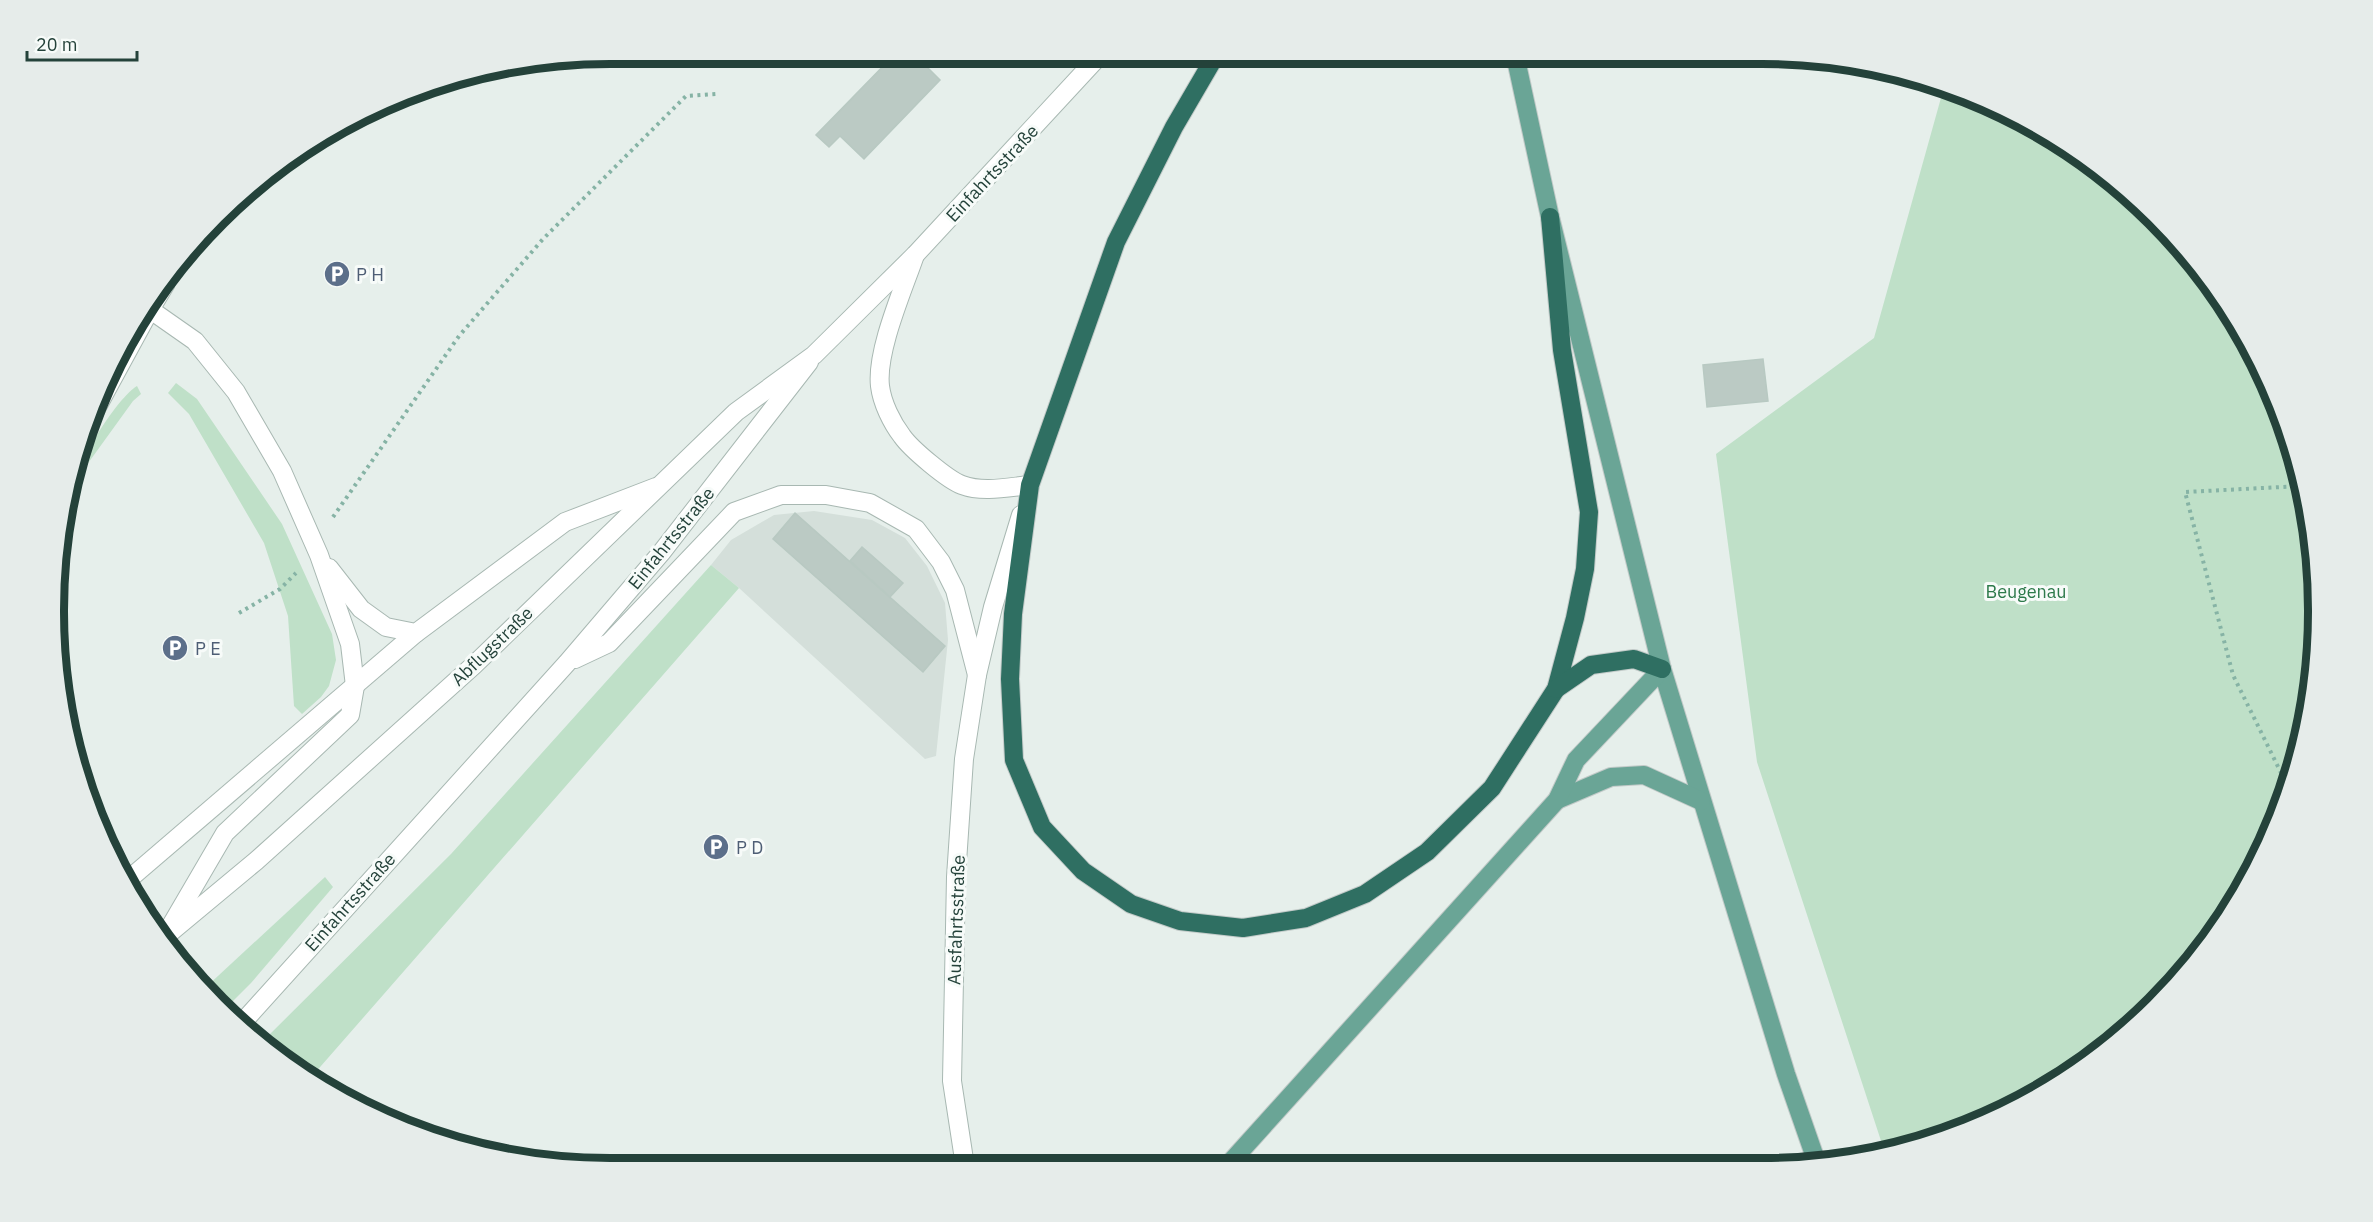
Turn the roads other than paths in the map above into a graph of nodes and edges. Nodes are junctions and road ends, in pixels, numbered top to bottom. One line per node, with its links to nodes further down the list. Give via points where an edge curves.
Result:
1 (1092, 65): 5 (street, Einfahrtsstraße)
2 (1210, 65): 8 (highway, via 1116,242)
3 (1517, 65): 4 (main road)
4 (1550, 217): 13 (main road); 16 (highway, via 1562,350 1589,512 1585,569)
5 (915, 255): 7 (street, Einfahrtsstraße); 8 (street, via 882,356 880,387 888,413 902,437 962,485 986,489)
6 (154, 312): 10 (street, via 195,341 236,392 282,471)
7 (814, 355): 9 (street, Abflugstraße, via 736,412); 12 (street, Einfahrtsstraße, via 661,553)
8 (1030, 485): 14 (street, Ausfahrtsstraße); 16 (highway, via 1013,614 1010,679 1014,760 1042,827 1083,871 1131,904 1180,921 1243,928 1306,918 1365,894 1426,852 1492,788)
9 (656, 487): 11 (street, via 566,522); 21 (street, Abflugstraße, via 474,665 256,861)
10 (318, 552): 11 (street, via 361,609 386,627); 15 (street, via 350,644)
11 (416, 633): 15 (street)
12 (567, 663): 14 (street, via 609,643 734,512 781,495 826,495 870,503 916,529 941,562 955,590); 22 (street, Einfahrtsstraße)
13 (1662, 669): 16 (highway, via 1634,659 1591,665); 17 (main road, via 1576,760); 18 (main road)
14 (977, 675): 24 (street, Ausfahrtsstraße, via 964,759 956,877 952,1081)
15 (355, 686): 19 (street); 20 (street, via 350,715 225,833)
16 (1556, 689)
17 (1557, 800): 18 (main road, via 1611,777 1644,775); 25 (main road)
18 (1701, 801): 23 (main road)
19 (133, 875)
20 (168, 931)
21 (169, 932)
22 (247, 1018)
23 (1813, 1155)
24 (964, 1157)
25 (1235, 1157)

